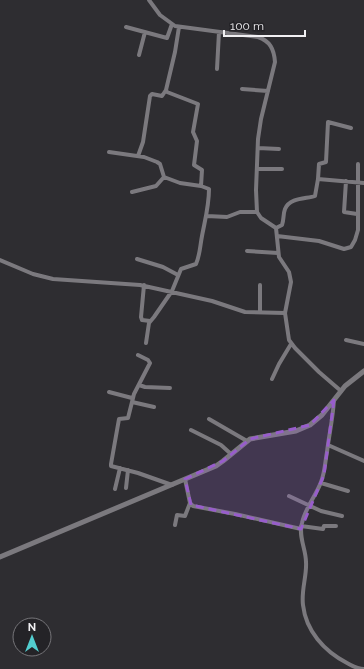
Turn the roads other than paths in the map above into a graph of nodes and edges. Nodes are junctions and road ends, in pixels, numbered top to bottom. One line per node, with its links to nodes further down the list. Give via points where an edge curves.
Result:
1 (149, 0): 2 (street, via 160,15)
2 (172, 24): 4 (street); 5 (street, via 168,38)
3 (126, 27): 5 (street)
4 (179, 27): 6 (street); 10 (street)
5 (145, 32): 7 (street)
6 (219, 32): 8 (street); 11 (street, via 258,37 268,42 274,53 275,62)
7 (139, 55)
8 (217, 69)
9 (242, 89): 11 (street)
10 (166, 90): 16 (street, via 162,96 150,96 143,142); 25 (street, via 198,104 193,132 197,141 194,165 202,170)
11 (268, 91): 13 (street, via 261,119)
12 (351, 128): 21 (street, via 328,122 326,162 318,164)
13 (258, 148): 14 (street); 18 (street)
14 (279, 150)
15 (109, 152): 16 (street)
16 (138, 156): 20 (street, via 157,162)
17 (358, 164): 23 (street)
18 (257, 169): 19 (street); 27 (street)
19 (282, 169)
20 (164, 177): 25 (street, via 180,183); 26 (street, via 156,186)
21 (318, 179): 22 (street); 30 (street, via 315,196 300,199 287,206 282,225)
22 (346, 181): 23 (street); 28 (street, via 344,212)
23 (358, 183): 24 (street); 28 (street)
24 (364, 184)
25 (201, 186): 29 (street, via 209,189)
26 (132, 192)
27 (257, 212): 29 (street, via 240,212 227,217); 30 (street, via 264,221)
28 (358, 214): 31 (street, via 358,232 354,243 347,249 319,241)
29 (207, 216): 36 (street, via 196,264 182,268)
30 (276, 228): 31 (street)
31 (277, 236): 33 (street)
32 (247, 252): 33 (street)
33 (278, 253): 41 (street, via 291,282)
34 (136, 259): 36 (street)
35 (0, 260): 38 (street, via 33,274 53,279)
36 (178, 275): 39 (street)
37 (260, 285): 40 (street)
38 (144, 286): 39 (street); 42 (street, via 141,317 142,320)
39 (172, 291): 40 (street, via 241,311); 42 (street)
40 (260, 312): 41 (street)
41 (285, 313): 45 (street, via 287,336)
42 (150, 321): 44 (street)
43 (346, 340): 46 (street)
44 (146, 343)
45 (291, 344): 49 (street); 52 (street, via 318,372)
46 (364, 344)
47 (138, 355): 50 (street, via 150,363)
48 (364, 371): 52 (street)
49 (272, 379)
50 (138, 385): 51 (street); 54 (street)
51 (170, 388)
52 (341, 390): 55 (street)
53 (109, 392): 54 (street)
54 (132, 400): 56 (street); 63 (street, via 128,418 119,419 111,463 111,466)
55 (334, 400): 59 (street, via 316,421 304,428 258,436); 60 (street)
56 (154, 408)
57 (209, 419): 59 (street)
58 (191, 430): 61 (street, via 221,445)
59 (247, 441): 61 (street)
60 (328, 445): 62 (street); 66 (street)
61 (232, 454): 65 (street, via 216,466)
62 (364, 461)
63 (120, 468): 64 (street); 68 (street)
64 (128, 470): 67 (street); 69 (street)
65 (185, 479): 67 (street); 72 (street)
66 (321, 483): 70 (street); 73 (street)
67 (172, 485): 78 (street)
68 (115, 488)
69 (126, 488)
70 (348, 491)
71 (289, 496): 73 (street)
72 (190, 503): 75 (street, via 185,516 177,515); 77 (street, via 193,506)
73 (309, 505): 74 (street); 77 (street)
74 (342, 516)
75 (175, 525)
76 (336, 526): 77 (street, via 324,526 323,529)
77 (301, 528): 79 (street, via 306,562 302,600 306,620 316,638 333,655 356,668)
78 (0, 557)
79 (364, 668)

